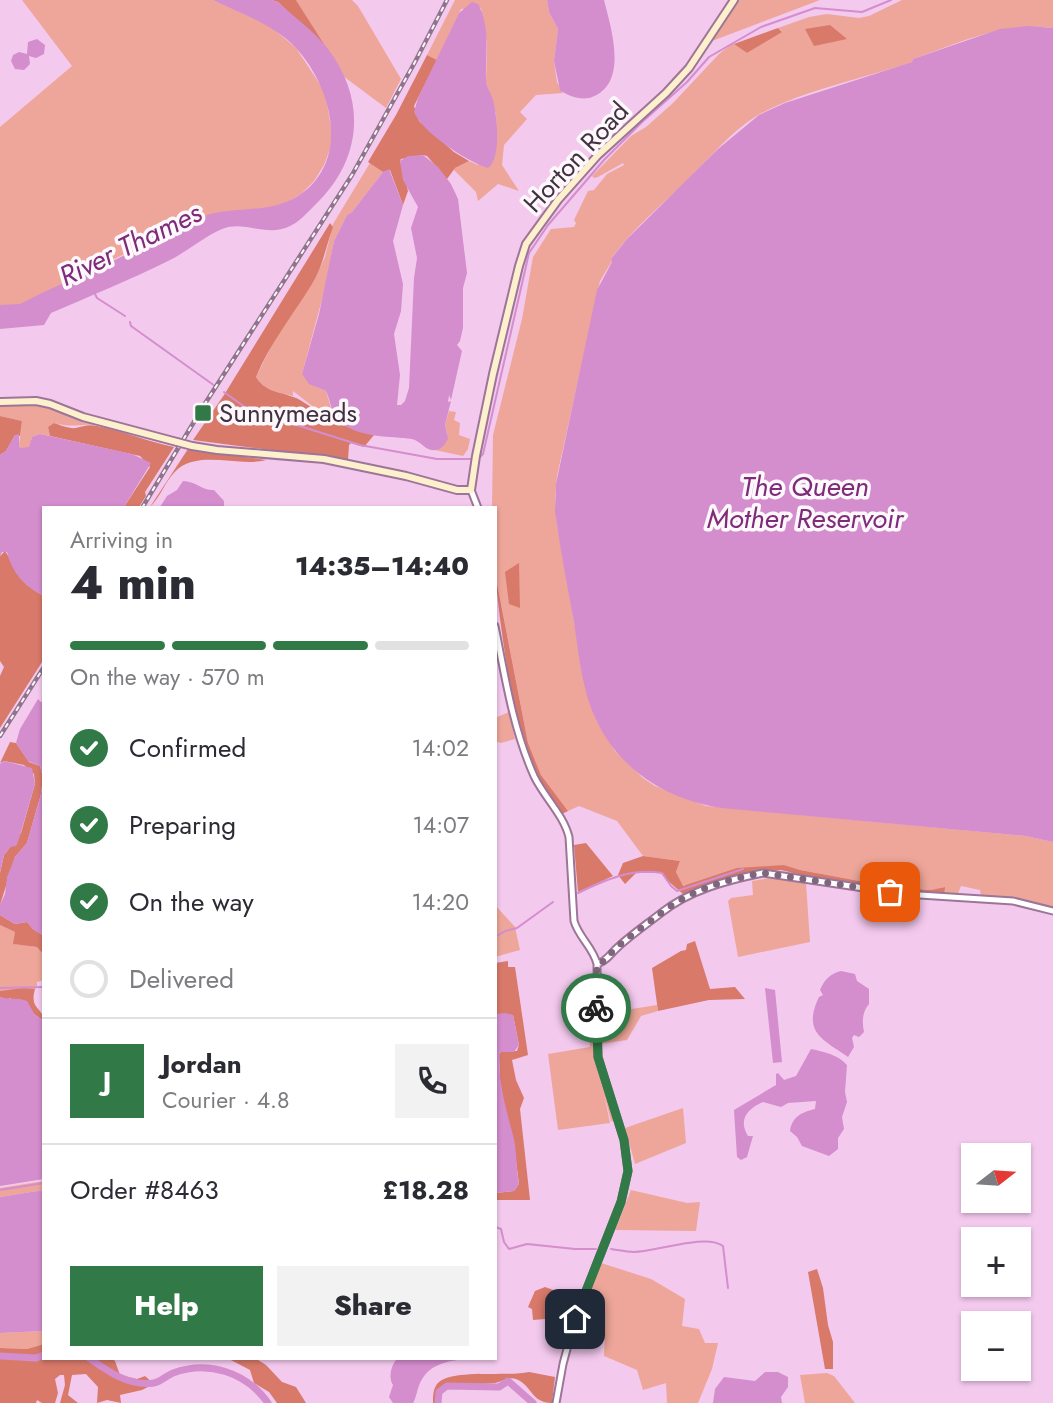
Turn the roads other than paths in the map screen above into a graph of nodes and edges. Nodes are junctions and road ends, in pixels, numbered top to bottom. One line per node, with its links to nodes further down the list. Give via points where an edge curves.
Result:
1 (734, 0): 3 (main road, Horton Road, via 689,68 598,155 526,244)
2 (0, 402): 3 (main road, bridge, via 50,404 114,427 192,446 324,459)
3 (471, 490): 4 (street)
4 (477, 506)
5 (497, 635): 7 (street, via 521,742 535,779 567,831 574,921)
6 (1053, 911): 7 (street, via 1013,901 904,894 763,873 689,895)
7 (597, 964): 8 (street, via 598,1057 624,1140 628,1171 621,1202 575,1319)
8 (556, 1403)

